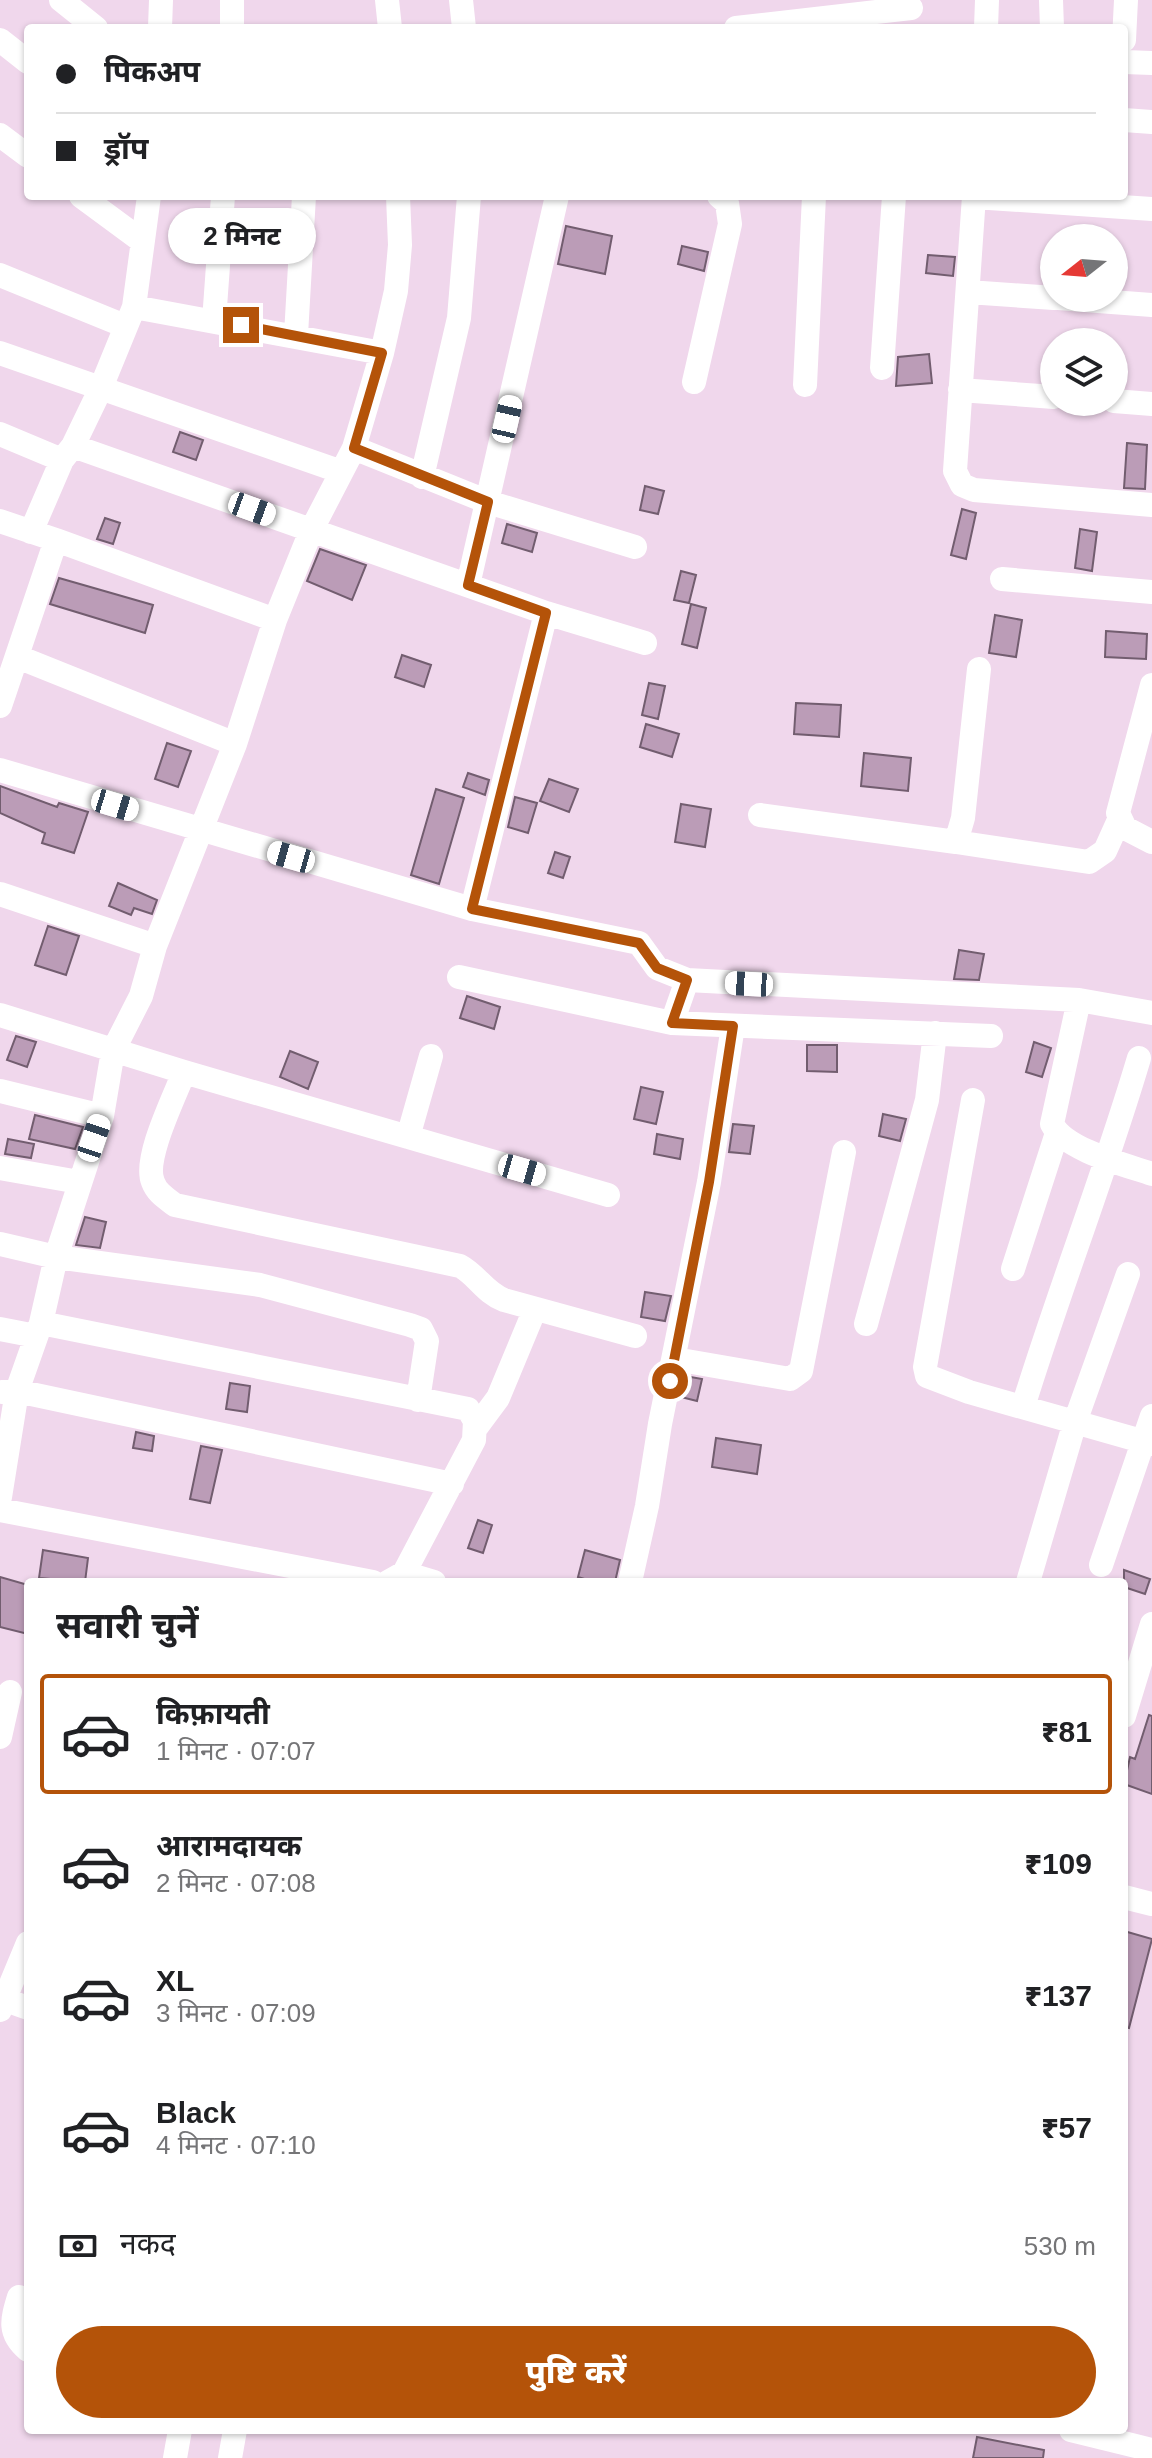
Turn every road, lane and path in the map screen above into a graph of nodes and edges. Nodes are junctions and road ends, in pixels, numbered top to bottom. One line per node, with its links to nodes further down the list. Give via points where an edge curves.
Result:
1 (61, 0): 10 (street)
2 (161, 0): 11 (street)
3 (232, 0): 12 (street)
4 (387, 0): 13 (street)
5 (461, 0): 14 (street)
6 (987, 0): 16 (street)
7 (1051, 0): 17 (street)
8 (1126, 0): 18 (street)
9 (910, 12): 15 (street)
10 (91, 24)
11 (160, 24)
12 (232, 24)
13 (390, 24)
14 (464, 24)
15 (822, 24)
16 (986, 24)
17 (1052, 24)
18 (1125, 24)
19 (0, 40): 20 (street)
20 (24, 59)
21 (1128, 62): 22 (street)
22 (1152, 63)
23 (1128, 120): 24 (street)
24 (1152, 122)
25 (0, 135): 26 (street)
26 (24, 153)
27 (86, 200): 40 (street)
28 (148, 200): 40 (street)
29 (223, 200): 47 (street)
30 (304, 200): 48 (street)
31 (398, 200): 50 (street, via 396,291)
32 (469, 200): 63 (street, via 459,318)
33 (556, 200): 64 (street)
34 (724, 200): 52 (street, via 730,224)
35 (814, 200): 53 (street)
36 (894, 200): 51 (street)
37 (974, 200): 42 (street)
38 (1029, 200): 39 (street)
39 (1152, 209)
40 (142, 241): 46 (street)
41 (0, 275): 46 (street)
42 (968, 292): 43 (street); 55 (street)
43 (1040, 297)
44 (1128, 303): 45 (street)
45 (1152, 305)
46 (130, 317): 47 (street); 54 (street)
47 (214, 321): 48 (street)
48 (296, 335): 50 (street)
49 (0, 353): 54 (street)
50 (382, 353): 60 (street)
51 (882, 368)
52 (694, 382)
53 (805, 385)
54 (100, 390): 61 (street); 62 (street)
55 (960, 390): 56 (street); 65 (street, via 955,471 962,485)
56 (1040, 396)
57 (1128, 402): 58 (street)
58 (1152, 404)
59 (0, 434): 61 (street)
60 (354, 448): 62 (street); 63 (street)
61 (68, 453): 67 (street); 68 (street)
62 (339, 471): 67 (street)
63 (422, 477): 64 (street)
64 (488, 502): 70 (street); 72 (street)
65 (1152, 505)
66 (0, 521): 68 (street)
67 (311, 531): 72 (street); 75 (street)
68 (31, 532): 69 (street)
69 (56, 540): 75 (street); 77 (street)
70 (635, 547)
71 (1002, 579): 73 (street)
72 (468, 585): 74 (street)
73 (1152, 592)
74 (546, 613): 76 (street); 89 (street)
75 (275, 620): 81 (street)
76 (645, 643)
77 (18, 657): 80 (street); 81 (street)
78 (979, 669): 86 (street)
79 (1152, 685): 84 (street)
80 (0, 706)
81 (235, 744): 85 (street)
82 (0, 770): 85 (street)
83 (760, 815): 86 (street)
84 (1119, 820): 86 (street, via 1105,851 1089,862); 87 (street)
85 (200, 831): 89 (street); 90 (street)
86 (956, 842)
87 (1152, 842)
88 (0, 894): 90 (street)
89 (472, 909): 92 (street, via 639,943 657,968)
90 (155, 946): 100 (street, via 141,996)
91 (459, 977): 96 (street)
92 (687, 980): 93 (street); 96 (street)
93 (1079, 1000): 94 (street); 107 (street, via 1052,1114)
94 (1152, 1013)
95 (0, 1015): 100 (street)
96 (672, 1023): 97 (street)
97 (733, 1026): 98 (street); 124 (street)
98 (935, 1033): 99 (street); 120 (street, via 927,1100)
99 (991, 1036)
100 (113, 1051): 103 (street); 106 (street)
101 (431, 1056): 108 (street)
102 (1139, 1058): 110 (street)
103 (184, 1072): 108 (street); 119 (street, via 152,1159 151,1180 175,1205 460,1266 491,1295)
104 (0, 1091): 106 (street)
105 (973, 1100): 127 (street, via 925,1367 935,1381)
106 (102, 1116): 113 (street)
107 (1057, 1133): 110 (street); 117 (street)
108 (408, 1137): 114 (street)
109 (844, 1152): 124 (street, via 801,1371 790,1379)
110 (1109, 1160): 112 (street); 127 (street)
111 (0, 1168): 113 (street)
112 (1152, 1174)
113 (79, 1182): 116 (street)
114 (608, 1195)
115 (0, 1244): 116 (street)
116 (56, 1257): 122 (street); 126 (street, via 260,1285 421,1329 427,1341)
117 (1013, 1269)
118 (1128, 1274): 129 (street)
119 (535, 1309): 123 (street); 130 (street, via 498,1398)
120 (866, 1324)
121 (0, 1329): 122 (street)
122 (39, 1330): 125 (street); 126 (street)
123 (635, 1336)
124 (675, 1359): 138 (street)
125 (9, 1392): 132 (street); 133 (street)
126 (418, 1400): 130 (street, via 468,1409)
127 (1023, 1407): 129 (street)
128 (1152, 1416): 131 (street)
129 (1075, 1422): 131 (street); 139 (street)
130 (475, 1429): 133 (street)
131 (1148, 1443): 135 (street)
132 (1, 1481)
133 (452, 1484): 136 (street)
134 (0, 1510): 137 (street)
135 (1101, 1565)
136 (396, 1577)
137 (352, 1578)
138 (631, 1578)
139 (1029, 1578)
140 (1152, 1624): 142 (street)
141 (13, 1692): 143 (street)
142 (1128, 1703)
143 (0, 1737)
144 (1128, 1898): 145 (street)
145 (1152, 1904)
146 (24, 1952): 147 (street)
147 (1, 2002): 148 (street)
148 (24, 2007)
149 (19, 2297): 150 (street, via 12,2331)
150 (24, 2345)
151 (179, 2434): 155 (street)
152 (234, 2434): 156 (street)
153 (1087, 2434): 154 (street)
154 (1152, 2450)
155 (175, 2458)
156 (230, 2458)

